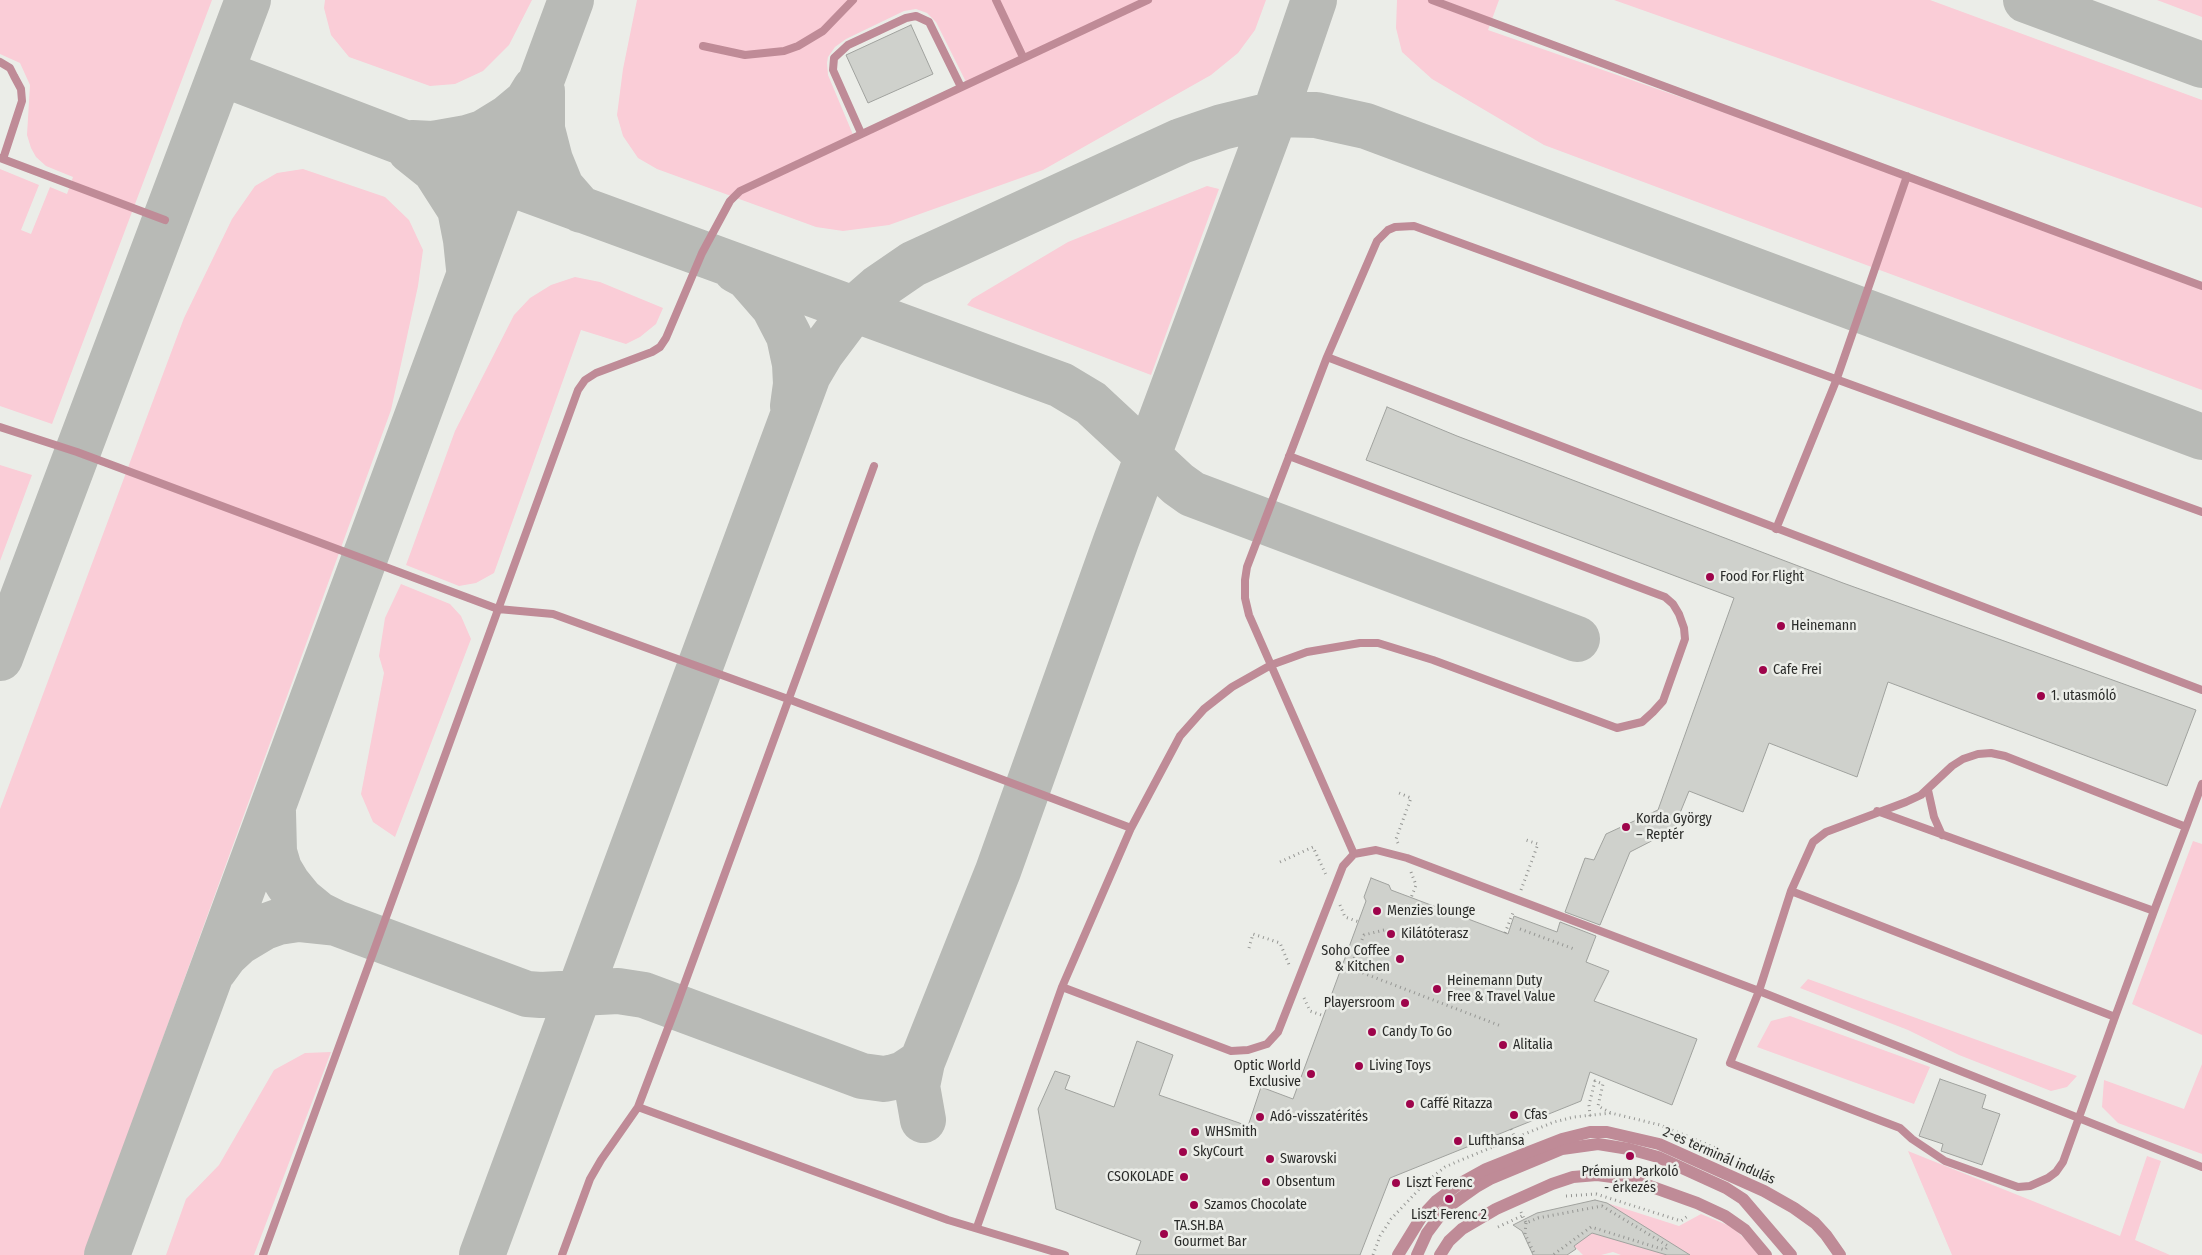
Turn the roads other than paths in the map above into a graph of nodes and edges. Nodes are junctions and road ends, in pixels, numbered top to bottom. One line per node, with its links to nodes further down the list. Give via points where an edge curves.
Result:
1 (853, 0): 5 (lane, via 823,32 798,46 745,55)
2 (996, 0): 6 (lane)
3 (1148, 0): 6 (lane)
4 (1432, 0): 11 (lane)
5 (703, 46)
6 (1023, 57): 8 (lane)
7 (0, 62): 10 (lane, via 10,68 22,95 20,112)
8 (961, 87): 9 (lane); 9 (lane, via 929,22 916,16 906,18 848,45 834,58 833,70)
9 (862, 133): 21 (lane, via 740,191 730,201 702,253 660,347 585,380 578,390)
10 (2, 158): 12 (lane)
11 (1907, 176): 13 (lane); 15 (lane)
12 (165, 220)
13 (2202, 286)
14 (1327, 357): 15 (lane, via 1377,241 1388,230 1404,226 1422,229); 17 (lane); 20 (lane)
15 (1836, 381): 19 (lane); 20 (lane)
16 (0, 427): 21 (lane, via 77,452)
17 (1289, 456): 22 (lane, via 1245,580 1249,615); 22 (lane, via 1655,592 1673,604 1682,621 1685,639 1663,701 1642,722 1617,728 1378,643 1326,647)
18 (874, 466): 24 (lane)
19 (2202, 512)
20 (1776, 529): 23 (lane)
21 (498, 608): 24 (lane, via 552,614); 41 (lane)
22 (1271, 665): 29 (lane, via 1232,687 1204,709 1180,736); 31 (lane)
23 (2202, 690)
24 (788, 699): 29 (lane); 37 (lane)
25 (2202, 784): 28 (lane)
26 (1928, 790): 27 (lane); 28 (lane, via 1963,759 1991,753); 30 (lane)
27 (1876, 812): 30 (lane); 32 (lane, via 1819,836 1813,842)
28 (2186, 826): 33 (lane)
29 (1131, 828): 34 (lane)
30 (1942, 835): 33 (lane)
31 (1354, 854): 34 (lane, via 1343,866 1278,1032 1267,1044 1231,1051); 35 (lane, via 1376,850 1407,858)
32 (1792, 890): 35 (lane); 36 (lane)
33 (2154, 911): 36 (lane)
34 (1062, 987): 40 (lane)
35 (1759, 991): 38 (lane); 38 (lane, via 1730,1063 1900,1128 1945,1161 2018,1187 2030,1186 2056,1172 2063,1162)
36 (2115, 1017): 38 (lane)
37 (638, 1107): 40 (lane, via 948,1220); 42 (lane, via 600,1160)
38 (2079, 1118): 39 (lane)
39 (2202, 1167)
40 (977, 1227): 43 (lane)
41 (263, 1255)
42 (562, 1255)
43 (1065, 1255)
44 (1398, 1255): 49 (street, 2-es terminál indulás, via 1422,1216 1459,1184 1486,1169 1562,1139 1590,1132 1607,1132 1660,1144 1764,1191 1815,1223)
45 (1417, 1255): 48 (street, via 1427,1233 1445,1209 1476,1187 1562,1149 1598,1144 1658,1157 1726,1188 1743,1198)
46 (1440, 1255): 47 (street, via 1462,1229 1496,1209 1559,1182 1597,1175 1644,1184 1725,1216 1745,1230)
47 (1766, 1255)
48 (1791, 1255)
49 (1840, 1255)

